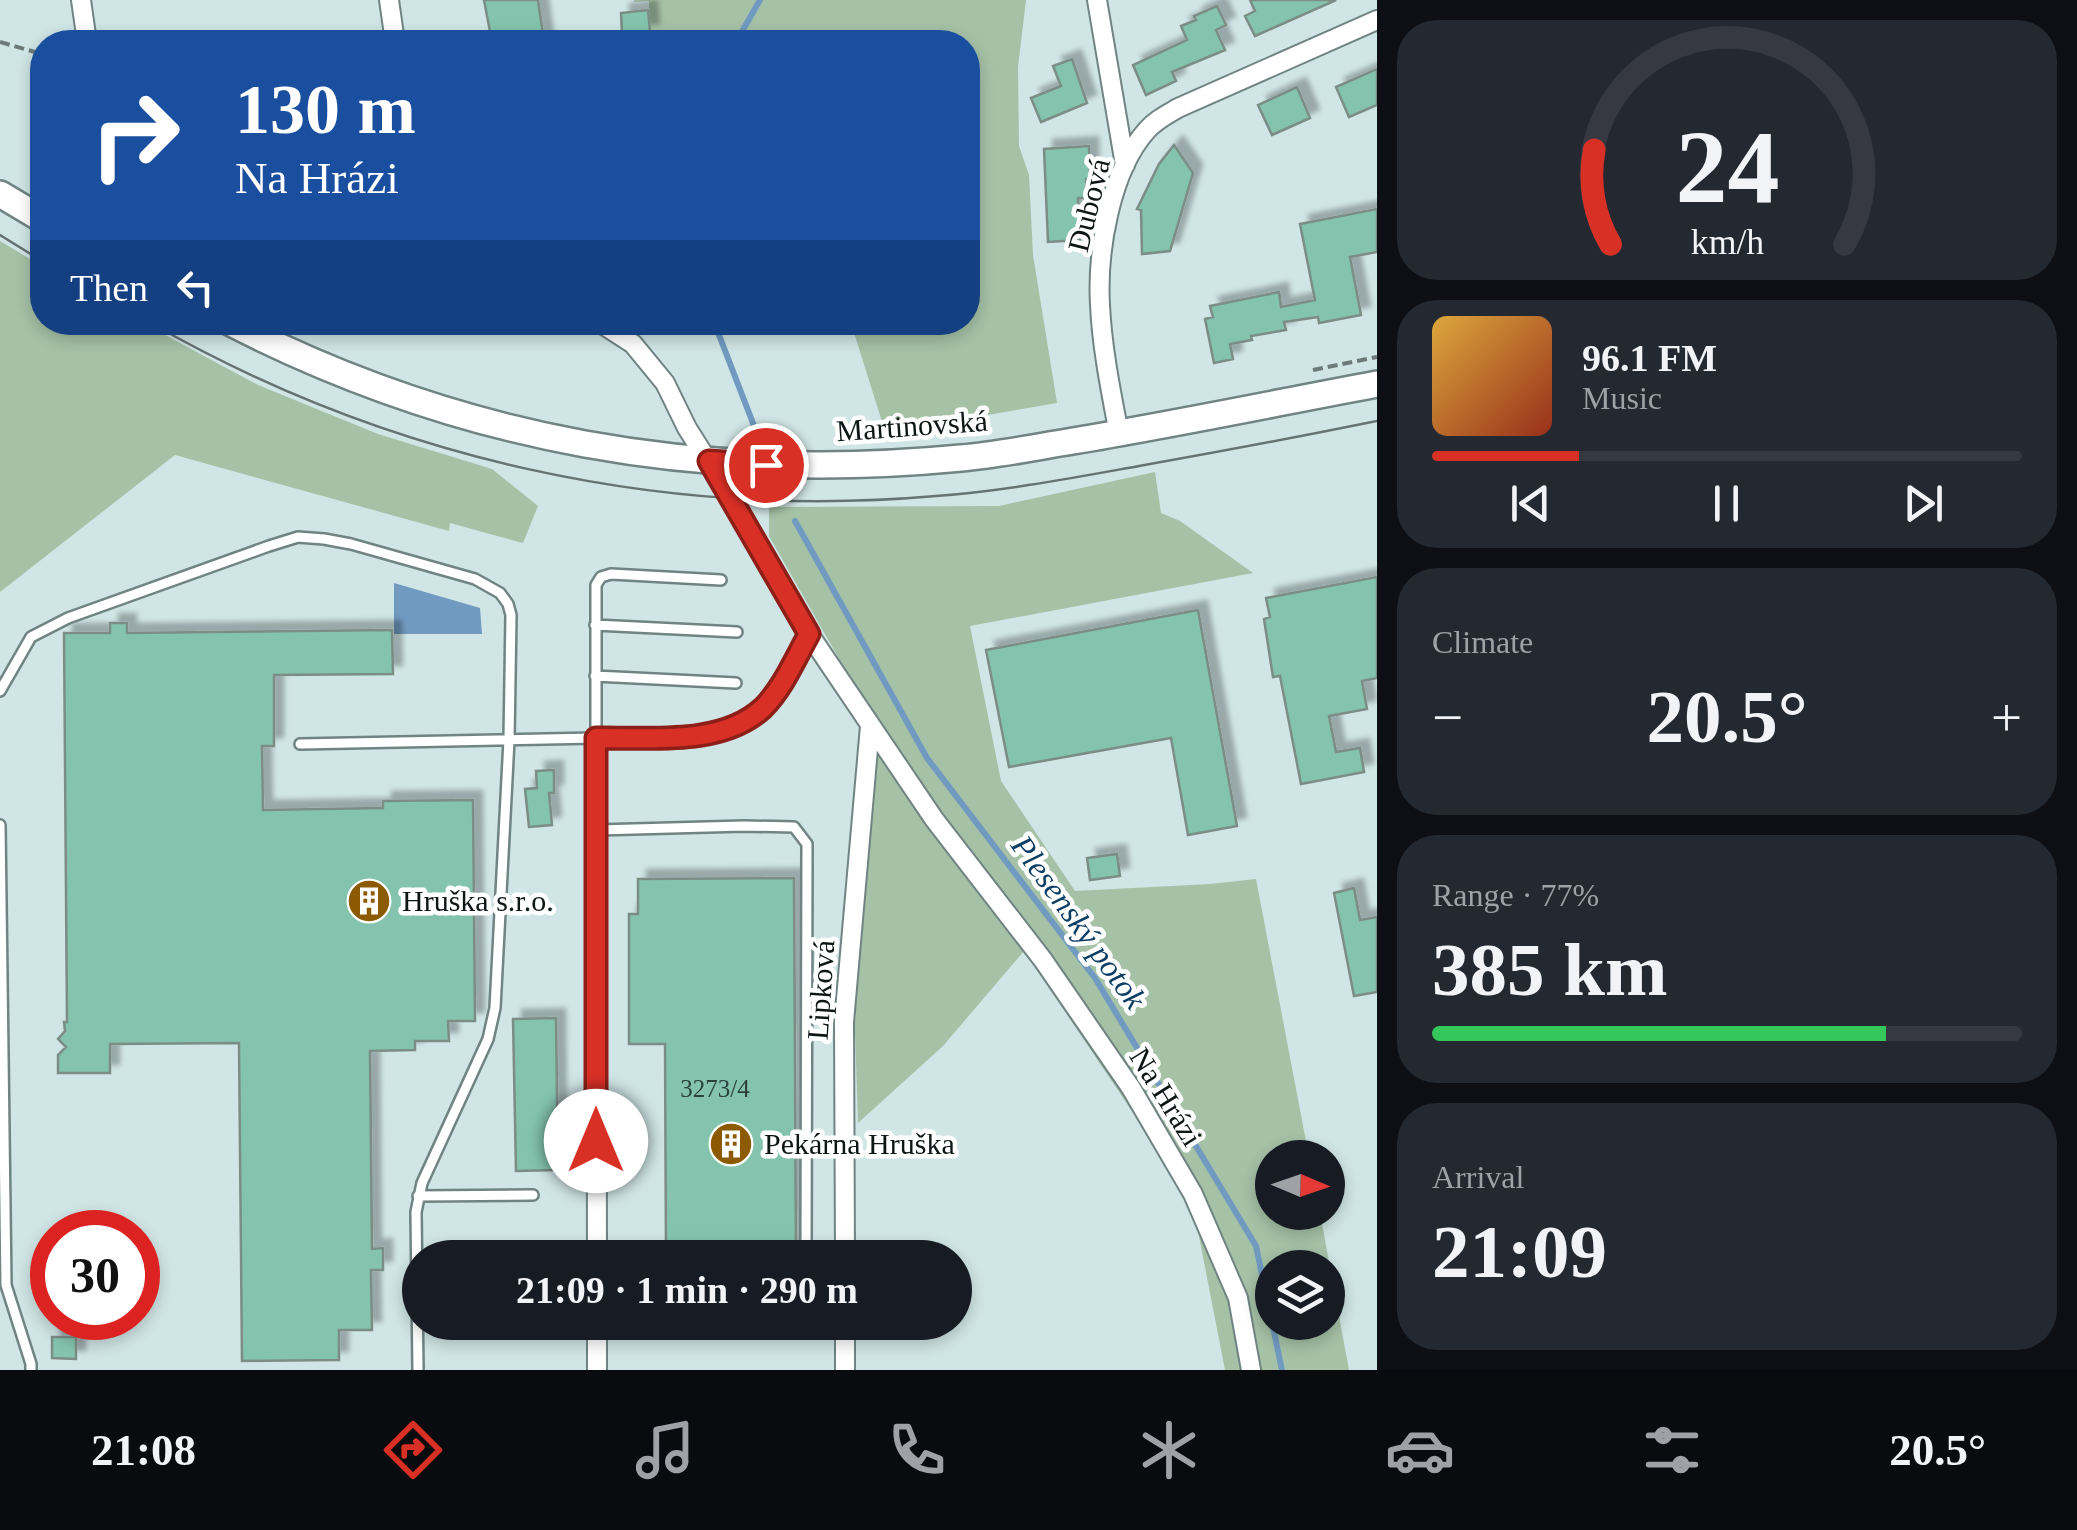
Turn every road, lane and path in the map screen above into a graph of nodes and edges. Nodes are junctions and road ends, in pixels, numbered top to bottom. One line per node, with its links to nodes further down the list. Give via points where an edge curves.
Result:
1 (81, 0): 5 (street)
2 (389, 0): 6 (street)
3 (1097, 0): 9 (street)
4 (1377, 20): 9 (street, Dubová, via 1157,120)
5 (85, 30)
6 (393, 30)
7 (0, 42): 8 (path)
8 (30, 51)
9 (1124, 165): 17 (street, Dubová, via 1100,258)
10 (0, 194): 11 (street)
11 (30, 212)
12 (255, 335): 18 (street, Martinovská, via 365,384 452,413 586,446)
13 (619, 335): 18 (street, Na Hrázi, via 665,383)
14 (1377, 357): 15 (path)
15 (1299, 373)
16 (1377, 384): 17 (street, Martinovská)
17 (1119, 434): 18 (street, Martinovská, via 896,464)
18 (709, 461): 22 (street, Na Hrázi)
19 (721, 580): 20 (lane, via 611,574 596,585)
20 (595, 625): 21 (lane); 23 (lane)
21 (737, 632)
22 (809, 634): 26 (street, Na Hrázi); 27 (street, via 776,693 731,728)
23 (596, 676): 24 (lane); 27 (lane)
24 (736, 683)
25 (0, 691): 28 (lane, via 31,637 68,618 310,537 475,579 500,593 511,614)
26 (870, 726): 36 (street, Lipková, via 844,1022); 43 (street, Na Hrázi, via 1043,960 1194,1194 1238,1298)
27 (596, 738): 28 (lane); 31 (street)
28 (509, 740): 29 (lane); 33 (lane, via 493,1024)
29 (300, 744)
30 (0, 825): 39 (lane, via 6,1286)
31 (596, 830): 34 (street); 35 (lane, via 794,827 807,844)
32 (533, 1195): 33 (lane)
33 (418, 1196): 40 (lane)
34 (596, 1240)
35 (806, 1240)
36 (845, 1240)
37 (597, 1340): 41 (street)
38 (845, 1340): 42 (street)
39 (31, 1370)
40 (418, 1370)
41 (597, 1370)
42 (845, 1370)
43 (1252, 1370)

